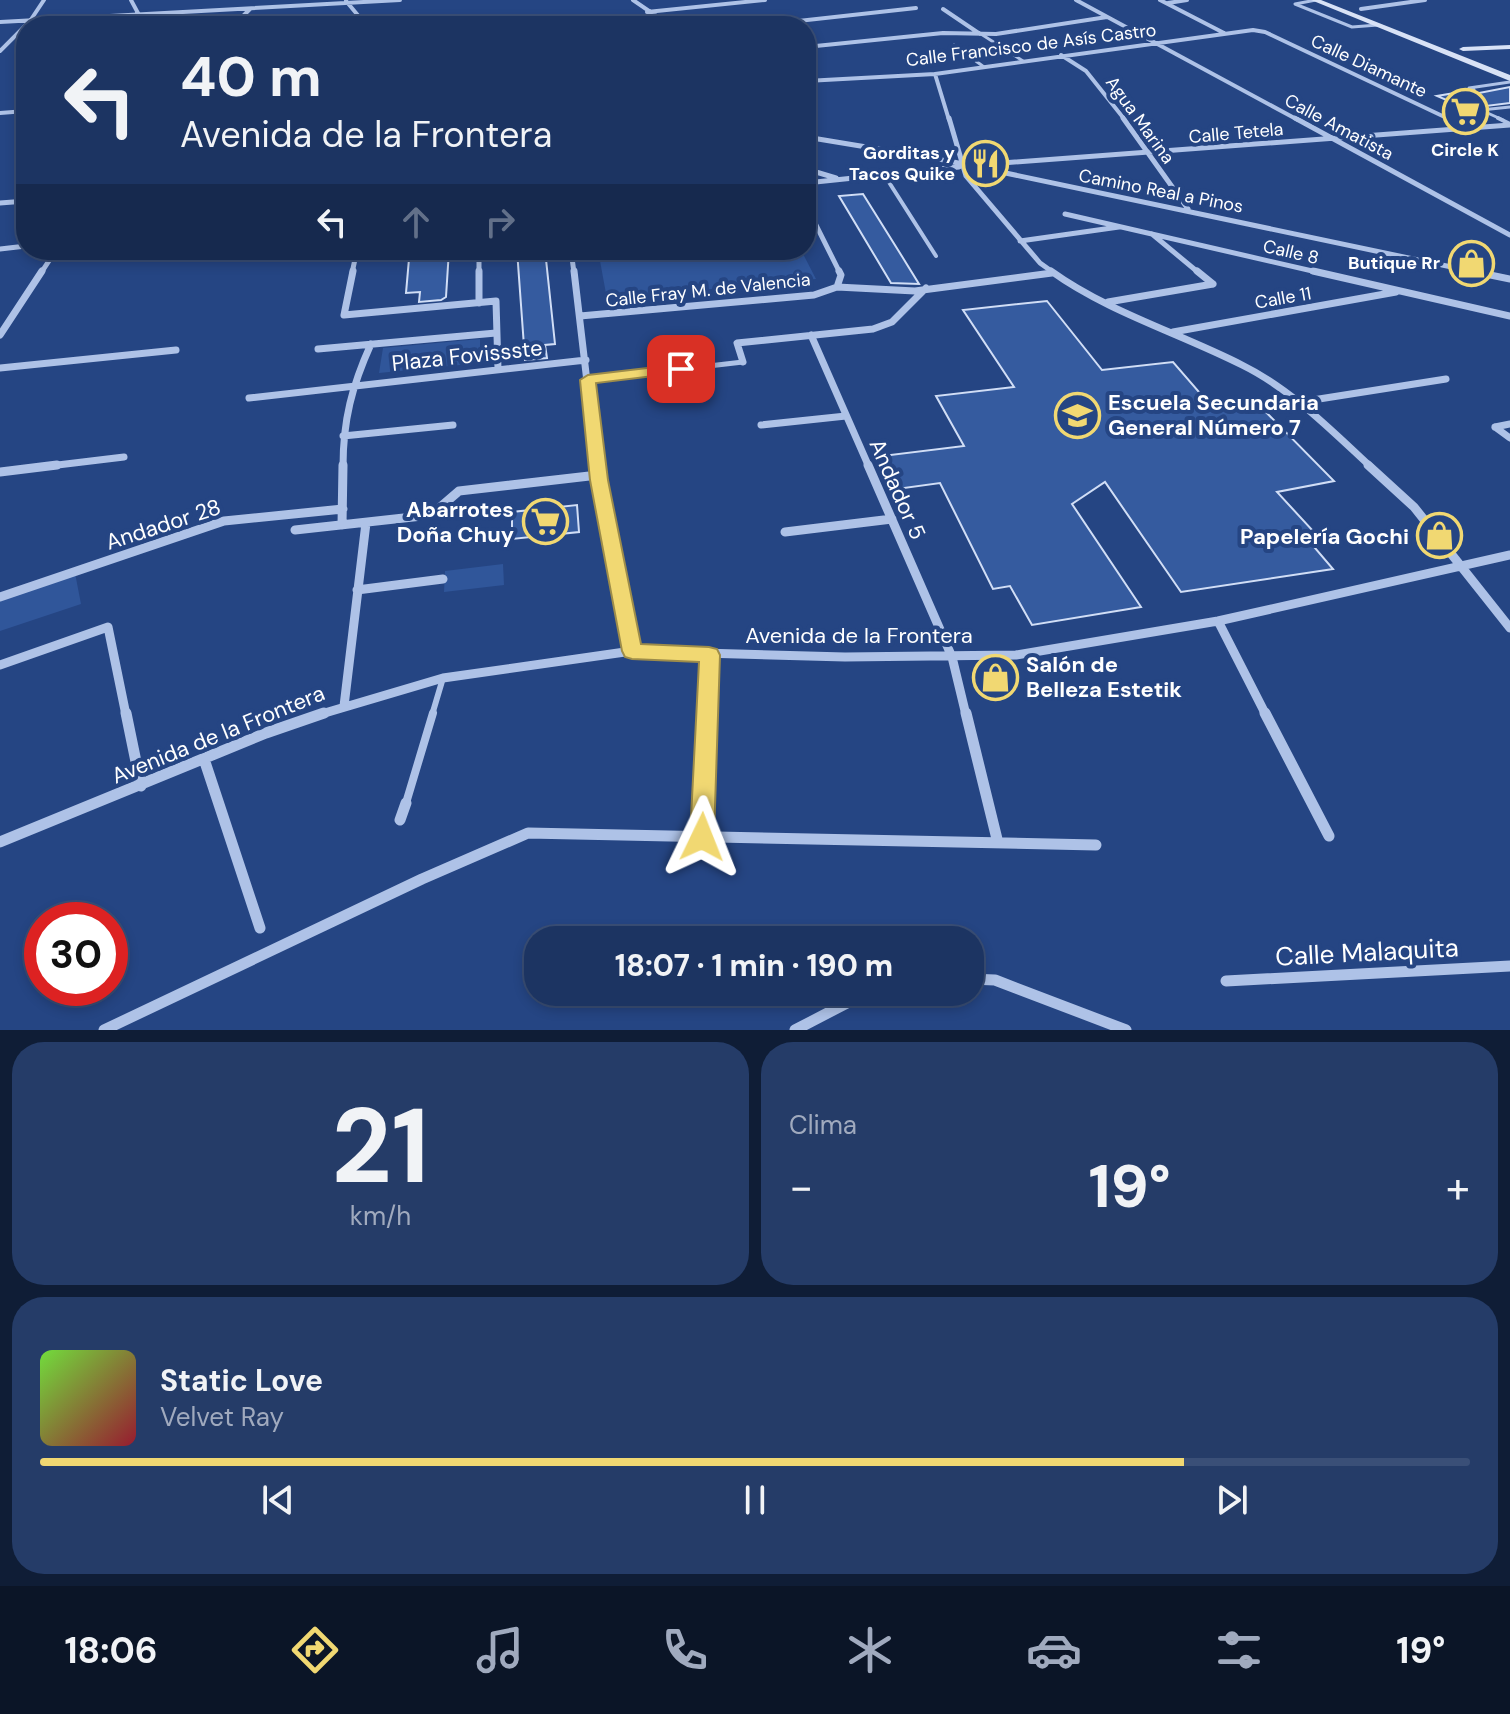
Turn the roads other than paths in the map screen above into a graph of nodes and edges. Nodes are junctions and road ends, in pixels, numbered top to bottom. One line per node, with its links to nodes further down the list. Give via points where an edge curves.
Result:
1 (131, 0): 21 (street)
2 (243, 0): 17 (street)
3 (400, 0): 15 (street)
4 (633, 0): 20 (street)
5 (765, 0): 20 (street)
6 (907, 0): 26 (street, via 916,8)
7 (1076, 0): 25 (street, Calle Amatista)
8 (1160, 0): 16 (street)
9 (1187, 0): 16 (street)
10 (1315, 0): 27 (street); 27 (lane, via 1295,4 1352,27)
11 (1322, 0): 42 (street)
12 (1332, 0): 42 (street)
13 (1338, 0): 19 (street)
14 (1425, 0): 19 (street)
15 (347, 2): 17 (street)
16 (1166, 3): 29 (street)
17 (250, 9): 21 (street); 23 (street)
18 (943, 9): 30 (street)
19 (1361, 9): 36 (street)
20 (647, 12): 24 (street)
21 (139, 15): 22 (street)
22 (121, 16)
23 (243, 16)
24 (654, 16)
25 (1108, 17): 30 (street); 32 (street, Calle Amatista)
26 (816, 19)
27 (1378, 25): 42 (street)
28 (1258, 30): 29 (street, Calle Francisco de Asís Castro); 48 (street, Calle Diamante)
29 (1225, 33): 32 (street, Calle Francisco de Asís Castro)
30 (981, 34): 34 (street); 39 (lane)
31 (16, 35): 37 (street)
32 (1154, 43): 38 (street, Calle Francisco de Asís Castro); 50 (street, Calle Amatista)
33 (954, 45): 40 (lane)
34 (816, 46)
35 (1510, 47): 36 (street)
36 (1463, 49): 42 (street)
37 (0, 51)
38 (1061, 55): 39 (street, Calle Francisco de Asís Castro); 51 (street, Agua Marina, via 1100,86)
39 (1023, 61): 40 (street, Calle Francisco de Asís Castro)
40 (984, 67): 41 (street, Calle Francisco de Asís Castro)
41 (935, 74): 43 (street, Calle Francisco de Asís Castro); 52 (street)
42 (1510, 75): 44 (lane, via 1469,88)
43 (816, 80)
44 (1474, 90)
45 (1494, 101): 46 (lane)
46 (1509, 107): 47 (lane, via 1481,110)
47 (1510, 125): 48 (street, Calle Tetela)
48 (1467, 128): 50 (street, Calle Tetela)
49 (816, 139): 52 (street, Camino Real a Pinos)
50 (1332, 139): 51 (street, Calle Tetela); 62 (street, Calle Amatista)
51 (1147, 155): 52 (street, Calle Tetela); 57 (street, Agua Marina)
52 (963, 166): 54 (street); 57 (street, Camino Real a Pinos); 63 (street)
53 (816, 172): 55 (street)
54 (885, 176): 55 (street); 64 (lane)
55 (840, 180): 56 (street)
56 (816, 182)
57 (1188, 209): 70 (street, Camino Real a Pinos)
58 (1065, 214): 60 (street, Calle 8)
59 (816, 225): 71 (street, via 841,275)
60 (1124, 227): 61 (street, Calle 8); 63 (street)
61 (1150, 233): 73 (street, Calle 8); 75 (street, via 1213,284)
62 (1510, 235)
63 (1020, 241): 69 (street)
64 (936, 256)
65 (49, 260): 80 (street)
66 (355, 260): 74 (street, via 344,315)
67 (479, 260): 74 (street)
68 (572, 260): 76 (street)
69 (1052, 273): 72 (street); 75 (street)
70 (1510, 279)
71 (837, 287): 72 (street, via 864,293); 76 (street, Calle Fray M. de Valencia, via 814,295)
72 (926, 288): 81 (street, via 892,322)
73 (1400, 292): 77 (street, Calle 8); 78 (street, Calle 11)
74 (479, 303): 79 (street, via 496,301)
75 (1105, 303): 78 (street)
76 (580, 316): 85 (street)
77 (1510, 316)
78 (1172, 332): 93 (street, via 1245,366)
79 (496, 333): 82 (street); 88 (street)
80 (0, 335)
81 (811, 335): 86 (street, via 737,343); 94 (street, Andador 5)
82 (371, 344): 83 (street); 91 (street)
83 (318, 349)
84 (176, 350): 87 (street)
85 (586, 360): 88 (street, Plaza Fovissste); 90 (street)
86 (743, 362): 90 (lane)
87 (0, 368)
88 (498, 369): 91 (street, Plaza Fovissste)
89 (1446, 379): 93 (street)
90 (588, 380): 102 (street)
91 (353, 385): 92 (street, Plaza Fovissste); 98 (street)
92 (249, 398)
93 (1300, 402): 110 (street, via 1414,507)
94 (846, 416): 97 (street); 104 (street, Andador 5)
95 (1510, 424): 99 (street, via 1495,427)
96 (453, 425): 98 (street)
97 (761, 425)
98 (343, 436): 103 (street)
99 (1510, 438)
100 (124, 457): 101 (street)
101 (0, 472)
102 (598, 475): 105 (street, via 459,491 431,515); 116 (street)
103 (343, 509): 106 (street); 113 (street, Andador 28, via 224,521)
104 (892, 519): 108 (street); 118 (street, Andador 5)
105 (366, 523): 106 (street); 112 (street)
106 (342, 525): 107 (street)
107 (295, 530)
108 (785, 532)
109 (1510, 555): 110 (street, Avenida de la Frontera)
110 (1461, 565): 114 (street, Avenida de la Frontera); 115 (street)
111 (443, 579): 112 (street)
112 (357, 590): 121 (street)
113 (0, 597)
114 (1218, 621): 118 (street, Avenida de la Frontera, via 1016,655); 126 (street)
115 (1510, 628)
116 (632, 651): 117 (street, Avenida de la Frontera); 120 (street, Avenida de la Frontera)
117 (709, 655): 118 (street, Avenida de la Frontera); 127 (street)
118 (952, 657): 129 (street, Andador 5)
119 (1, 665): 123 (street, via 108,627)
120 (443, 678): 121 (street, Avenida de la Frontera); 124 (lane)
121 (344, 706): 122 (street, Avenida de la Frontera)
122 (204, 759): 123 (street, Avenida de la Frontera); 131 (street)
123 (141, 786): 128 (street, Avenida de la Frontera)
124 (406, 803): 125 (street)
125 (400, 820)
126 (1329, 836)
127 (702, 837): 129 (street); 136 (street, via 528,833)
128 (0, 842)
129 (998, 843): 130 (street)
130 (1096, 845)
131 (260, 928)
132 (1510, 966): 134 (street, Calle Malaquita)
133 (984, 980): 138 (street)
134 (1226, 981)
135 (841, 1006): 137 (street)
136 (104, 1030)
137 (795, 1030)
138 (1126, 1030)

